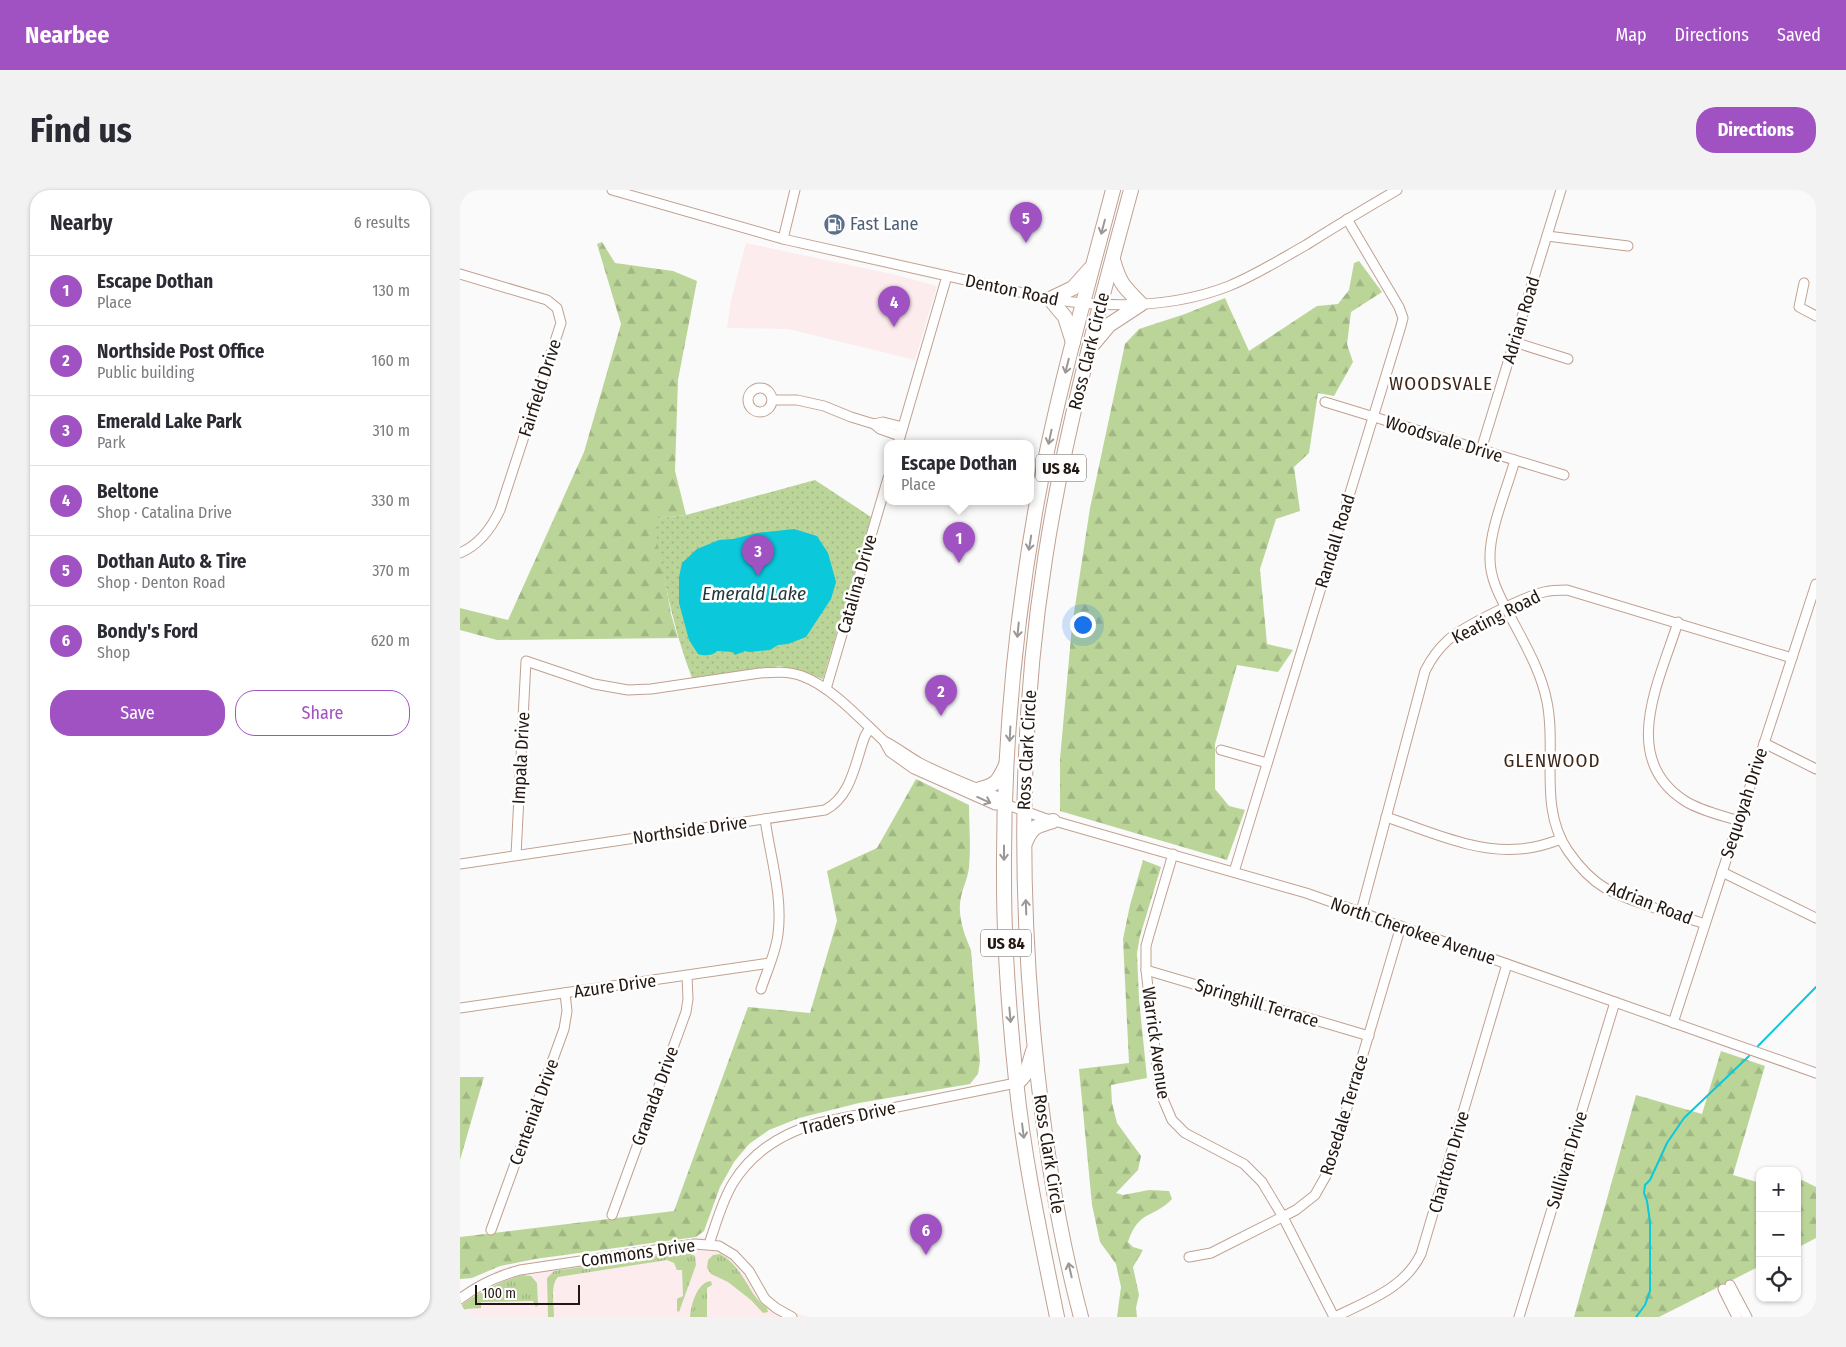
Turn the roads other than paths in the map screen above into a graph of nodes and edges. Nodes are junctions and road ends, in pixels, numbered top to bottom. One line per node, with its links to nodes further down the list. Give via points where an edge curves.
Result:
1 (612, 190): 9 (street, Denton Road)
2 (795, 190): 9 (street)
3 (1113, 190): 12 (highway, Ross Clark Circle / US 84, one-way to 12)
4 (1131, 190): 11 (highway, Ross Clark Circle / US 84)
5 (1396, 190): 7 (street, Denton Road)
6 (1561, 190): 8 (street, Adrian Road)
7 (1347, 220): 19 (street, Denton Road, via 1275,263 1228,286 1177,300); 29 (street, Randall Road, via 1403,318)
8 (1547, 236): 10 (street); 22 (street, Adrian Road)
9 (783, 239): 14 (street, Denton Road)
10 (1628, 246)
11 (1113, 258): 18 (highway, Ross Clark Circle / US 84); 19 (highway, via 1119,280)
12 (1094, 265): 16 (highway, via 1073,288); 17 (highway, Ross Clark Circle / US 84)
13 (460, 274): 37 (street, Fairfield Drive, via 547,300 557,308 561,323 500,510 480,540)
14 (947, 276): 16 (street, Denton Road); 30 (street)
15 (1804, 283): 20 (street, via 1799,307)
16 (1050, 299): 17 (street, Denton Road); 21 (highway, via 1065,317)
17 (1083, 304): 18 (street, Denton Road); 21 (highway, Ross Clark Circle / US 84)
18 (1101, 304): 19 (street, Denton Road); 23 (highway, Ross Clark Circle / US 84)
19 (1140, 304): 23 (highway, via 1109,325)
20 (1816, 316)
21 (1073, 342): 25 (highway, Ross Clark Circle / US 84, one-way to 25)
22 (1514, 342): 24 (street); 31 (street, Adrian Road)
23 (1089, 349): 28 (highway, Ross Clark Circle / US 84)
24 (1568, 359)
25 (1061, 390): 28 (highway, via 1068,392); 33 (highway, Ross Clark Circle / US 84, one-way to 33)
26 (772, 400): 30 (street, via 797,400 824,406)
27 (1325, 402): 29 (street, Woodsvale Drive)
28 (1075, 404): 34 (highway, Ross Clark Circle / US 84)
29 (1374, 417): 31 (street, Woodsvale Drive); 52 (street, Randall Road)
30 (900, 436)
31 (1481, 450): 32 (street, Woodsvale Drive)
32 (1515, 460): 35 (street, Woodsvale Drive); 42 (street, Adrian Road, via 1490,550 1492,575)
33 (1043, 468): 34 (highway); 38 (highway, Ross Clark Circle / US 84, one-way to 38)
34 (1060, 472): 39 (highway, Ross Clark Circle / US 84)
35 (1564, 475)
36 (884, 492): 46 (street, Catalina Drive)
37 (460, 553)
38 (1024, 582): 39 (highway); 51 (highway, Ross Clark Circle / US 84, one-way to 51)
39 (1041, 583): 56 (highway, Ross Clark Circle / US 84, via 1029,697)
40 (1816, 584): 41 (street, Sequoyah Drive)
41 (1813, 605): 44 (street, Sequoyah Drive)
42 (1506, 608): 43 (street, Keating Road, via 1545,592 1567,590); 57 (street, Keating Road, via 1455,635 1438,650 1429,664); 61 (street, Adrian Road, via 1539,675 1547,702 1553,811)
43 (1678, 622): 44 (street, Keating Road); 60 (street, via 1648,720 1647,740 1651,758 1662,780 1685,801)
44 (1792, 658): 49 (street, Sequoyah Drive)
45 (526, 661): 46 (street, North Cherokee Avenue, via 617,689 651,689 783,672 802,676); 64 (street, Impala Drive)
46 (826, 690): 47 (street, North Cherokee Avenue)
47 (870, 728): 48 (street, North Cherokee Avenue); 58 (street, Northside Drive, via 847,790 838,801 825,810)
48 (884, 740): 54 (street, North Cherokee Avenue, via 919,762); 55 (street, North Cherokee Avenue, one-way to 55, via 890,752 914,769 995,805)
49 (1764, 743): 53 (street); 60 (street, Sequoyah Drive)
50 (1221, 750): 52 (street)
51 (1008, 760): 54 (highway, via 993,786); 55 (highway, Ross Clark Circle / US 84)
52 (1267, 763): 66 (street, Randall Road)
53 (1816, 769)
54 (980, 789): 55 (street, North Cherokee Avenue)
55 (1005, 804): 56 (street, North Cherokee Avenue); 73 (highway, Ross Clark Circle / US 84, one-way to 73)
56 (1024, 811): 59 (street, North Cherokee Avenue); 62 (highway, Ross Clark Circle / US 84)
57 (1386, 817): 61 (street, via 1489,849 1520,849); 68 (street, Keating Road)
58 (765, 820): 64 (street, Northside Drive); 74 (street, via 779,918 778,936)
59 (1053, 821): 62 (highway, via 1030,829); 63 (street, North Cherokee Avenue)
60 (1739, 821): 67 (street, Sequoyah Drive)
61 (1561, 839): 70 (street, Adrian Road, via 1587,873 1605,888)
62 (1023, 848): 72 (highway, Ross Clark Circle / US 84, one-way to 62)
63 (1173, 854): 66 (street, North Cherokee Avenue); 76 (street, Warrick Avenue, via 1148,940)
64 (516, 856): 65 (street, Northside Drive)
65 (460, 864)
66 (1234, 872): 68 (street, North Cherokee Avenue)
67 (1722, 872): 69 (street); 70 (street, Sequoyah Drive)
68 (1361, 912): 71 (street, North Cherokee Avenue)
69 (1816, 918)
70 (1705, 924): 82 (street, Sequoyah Drive)
71 (1401, 926): 75 (street, North Cherokee Avenue); 83 (street, Rosedale Terrace)
72 (1026, 928): 73 (highway); 84 (highway, Ross Clark Circle / US 84)
73 (1005, 929): 86 (highway, Ross Clark Circle / US 84, one-way to 86)
74 (770, 963): 77 (street, Azure Drive); 78 (street)
75 (1507, 964): 80 (street, North Cherokee Avenue); 98 (street, Charlton Drive, via 1421,1254 1412,1270 1398,1284)
76 (1146, 970): 83 (street, Springhill Terrace); 89 (street, Warrick Avenue, via 1159,1084 1166,1109 1185,1133 1253,1172)
77 (687, 976): 79 (street, Azure Drive); 88 (street, Granada Drive, via 686,1012)
78 (761, 988)
79 (565, 993): 81 (street, Azure Drive); 91 (street, Centenial Drive, via 567,1012 564,1029)
80 (1615, 1002): 82 (street, North Cherokee Avenue); 99 (street, Sullivan Drive)
81 (460, 1008)
82 (1673, 1022): 85 (street, North Cherokee Avenue)
83 (1368, 1036): 89 (street, Rosedale Terrace, via 1325,1180 1309,1201)
84 (1035, 1043): 86 (highway, via 1026,1074); 87 (highway, Ross Clark Circle / US 84)
85 (1816, 1073)
86 (1016, 1082): 90 (highway, Ross Clark Circle / US 84, one-way to 90); 92 (street, Traders Drive, via 818,1123 779,1138 745,1166 732,1185)
87 (1058, 1213): 90 (highway); 97 (highway, Ross Clark Circle / US 84, one-way to 87)
88 (612, 1215)
89 (1282, 1218): 93 (street, Rosedale Terrace, via 1211,1253); 98 (street, Warrick Avenue)
90 (1037, 1220): 96 (highway, Ross Clark Circle / US 84)
91 (491, 1230)
92 (709, 1244): 94 (street, Commons Drive, via 520,1270 495,1278); 95 (street, Commons Drive, via 734,1255 765,1299)
93 (1189, 1257)
94 (460, 1299)
95 (792, 1317)
96 (1057, 1317)
97 (1081, 1317)
98 (1334, 1317)
99 (1519, 1317)
100 (1737, 1317): 101 (street, via 1727,1287)
101 (1747, 1317)

